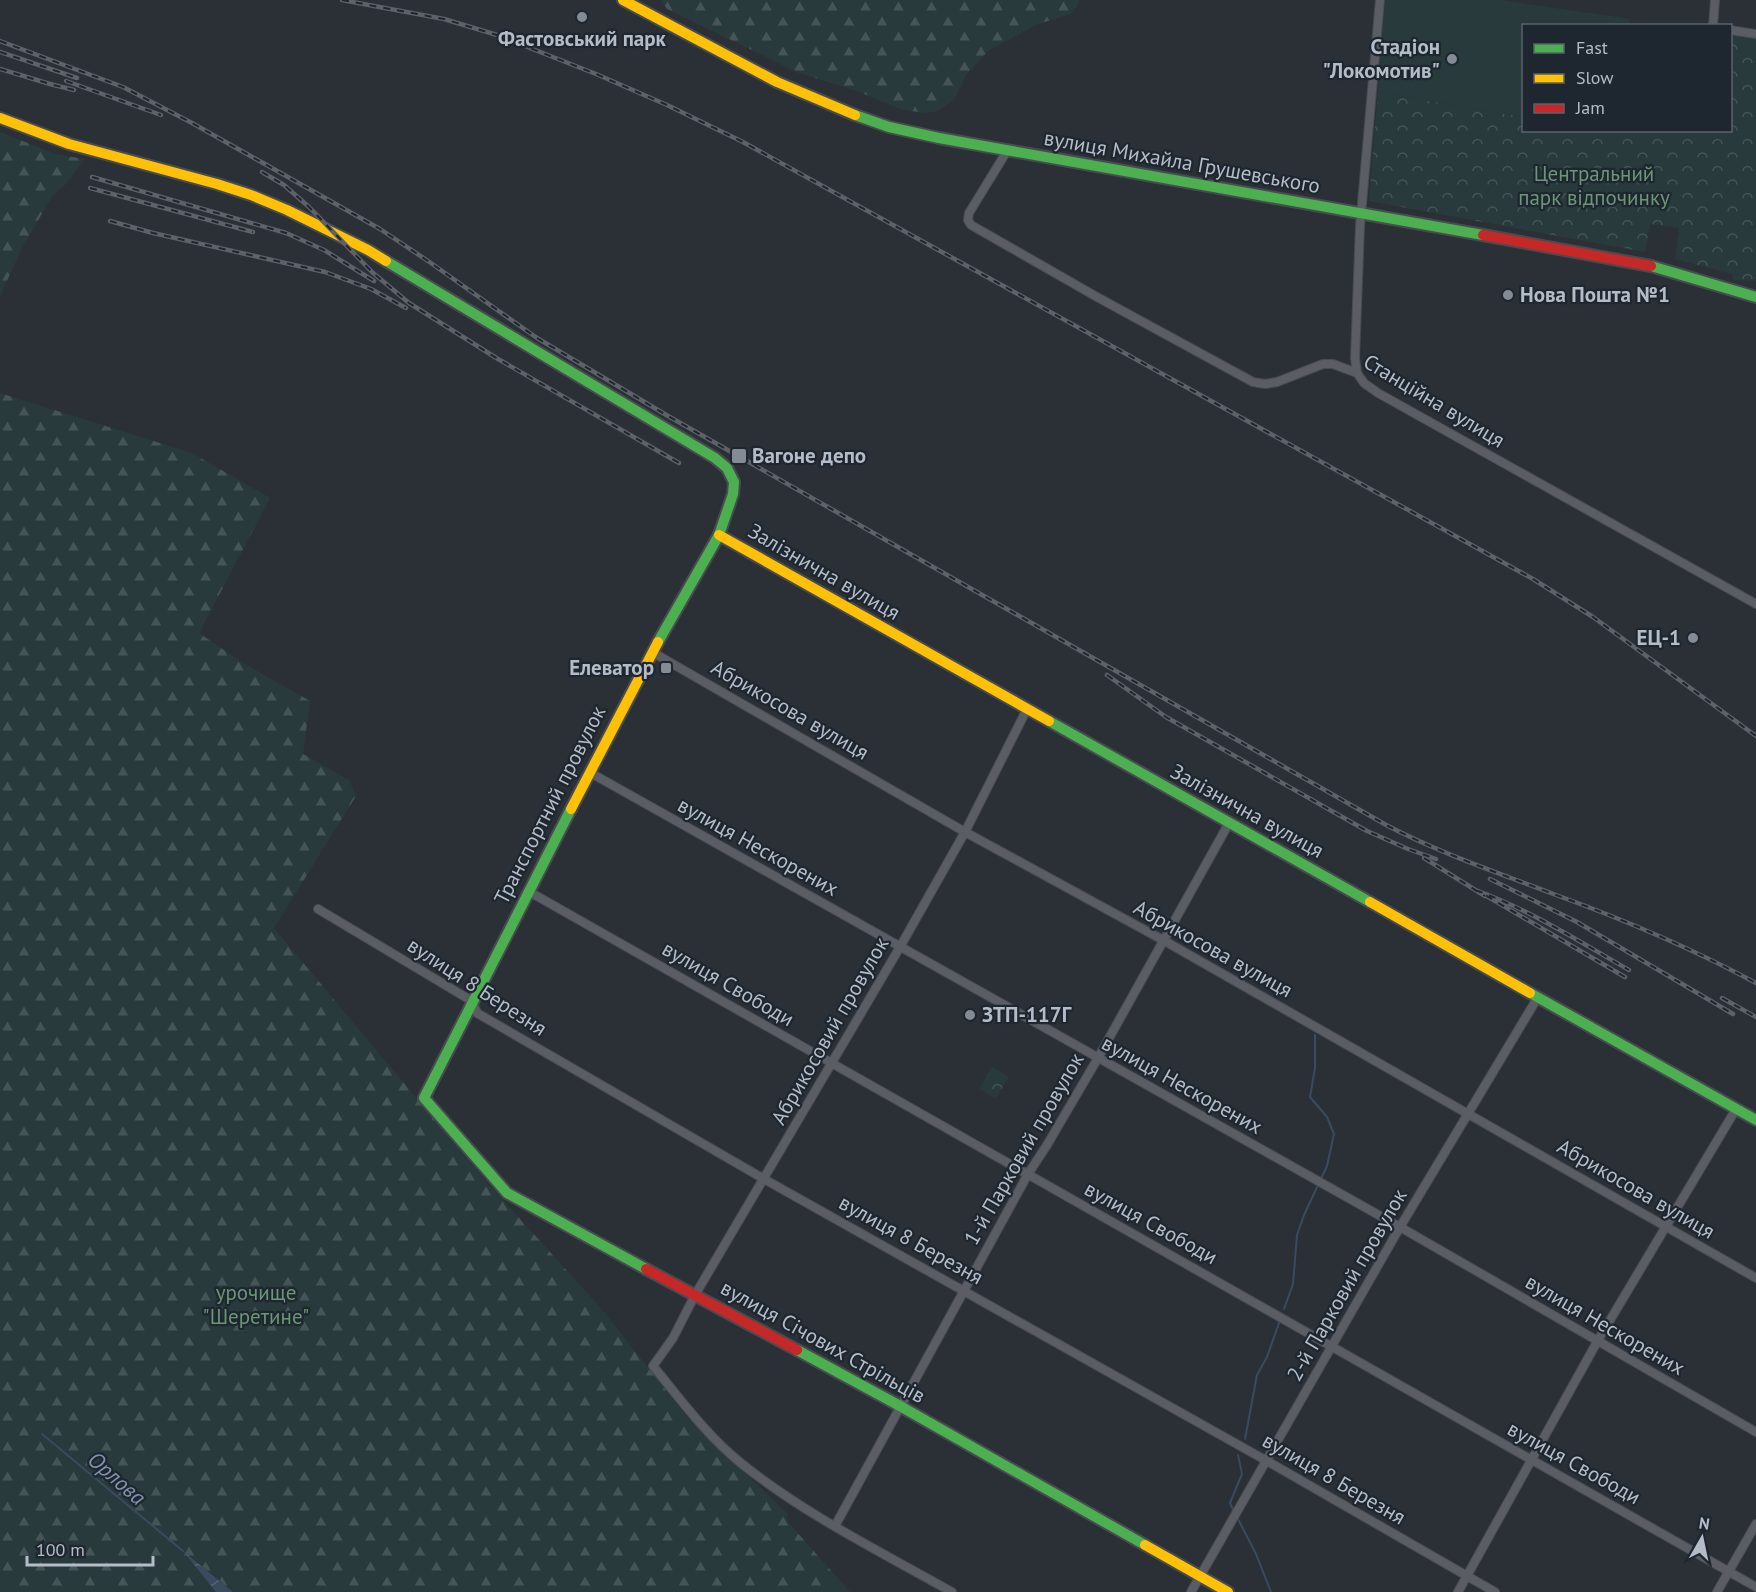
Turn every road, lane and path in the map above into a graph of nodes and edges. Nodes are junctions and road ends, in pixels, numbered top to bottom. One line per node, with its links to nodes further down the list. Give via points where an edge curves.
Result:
1 (625, 0): 8 (street, вулиця Михайла Грушевського, via 778,82 843,111 905,131)
2 (1380, 0): 9 (street)
3 (1715, 0): 4 (street)
4 (1713, 24)
5 (1732, 30): 6 (street)
6 (1756, 34)
7 (0, 118): 12 (street, Транспортний провулок, via 79,147 251,195 368,250 722,463 734,482)
8 (1006, 151): 9 (street, вулиця Михайла Грушевського); 11 (street, Станційна вулиця, via 969,213 971,225 1253,382 1277,382 1323,364)
9 (1361, 213): 10 (street, вулиця Михайла Грушевського, via 1650,266); 11 (street)
10 (1756, 297)
11 (1357, 373): 13 (street, Станційна вулиця, via 1378,393)
12 (719, 534): 14 (street, Транспортний провулок); 15 (street, Залізнична вулиця)
13 (1756, 604)
14 (651, 652): 16 (street, Транспортний провулок); 18 (street, Абрикосова вулиця)
15 (1027, 709): 17 (street, Залізнична вулиця); 18 (street, Абрикосовий провулок)
16 (589, 772): 19 (street, Транспортний провулок); 22 (street, вулиця Нескорених)
17 (1229, 823): 21 (street, 1-й Парковий провулок); 23 (street, Залізнична вулиця)
18 (965, 832): 21 (street, Абрикосова вулиця); 22 (street, Абрикосовий провулок)
19 (528, 891): 24 (street, Транспортний провулок); 26 (street, вулиця Свободи)
20 (318, 909): 24 (street, вулиця 8 Березня)
21 (1163, 940): 25 (street, 1-й Парковий провулок); 29 (street, Абрикосова вулиця)
22 (900, 947): 25 (street, вулиця Нескорених); 26 (street, Абрикосовий провулок)
23 (1538, 997): 28 (street, Залізнична вулиця); 29 (street, 2-й Парковий провулок)
24 (472, 1001): 27 (street, Транспортний провулок); 32 (street, вулиця 8 Березня, via 477,1013)
25 (1098, 1058): 31 (street, 1-й Парковий провулок); 34 (street, вулиця Нескорених)
26 (831, 1063): 31 (street, вулиця Свободи); 32 (street, Абрикосовий провулок)
27 (424, 1098): 37 (street, вулиця Січових Стрільців, via 507,1193)
28 (1736, 1109): 30 (street, Залізнична вулиця); 33 (street)
29 (1468, 1114): 33 (street, Абрикосова вулиця); 34 (street, 2-й Парковий провулок)
30 (1756, 1120)
31 (1028, 1174): 36 (street, 1-й Парковий провулок); 39 (street, вулиця Свободи)
32 (764, 1179): 36 (street, вулиця 8 Березня); 37 (street, Абрикосовий провулок)
33 (1664, 1226): 35 (street, Абрикосова вулиця); 38 (street)
34 (1400, 1227): 38 (street, вулиця Нескорених); 39 (street, 2-й Парковий провулок)
35 (1756, 1278)
36 (964, 1290): 40 (street, 1-й Парковий провулок); 43 (street, вулиця 8 Березня)
37 (695, 1295): 40 (street, вулиця Січових Стрільців); 45 (street, Абрикосовий провулок, via 653,1366 740,1463)
38 (1597, 1342): 41 (street, вулиця Нескорених); 42 (street)
39 (1332, 1346): 42 (street, вулиця Свободи); 43 (street, 2-й Парковий провулок)
40 (900, 1406): 45 (street, 1-й Парковий провулок); 47 (street, вулиця Січових Стрільців)
41 (1756, 1432)
42 (1530, 1460): 46 (street, вулиця Свободи); 48 (street)
43 (1267, 1461): 47 (street, 2-й Парковий провулок); 48 (street, вулиця 8 Березня)
44 (1756, 1524): 46 (street)
45 (836, 1527): 50 (street)
46 (1729, 1571): 49 (street, вулиця Свободи); 55 (street)
47 (1200, 1576): 51 (street, 2-й Парковий провулок); 52 (street, вулиця Січових Стрільців)
48 (1467, 1576): 53 (street); 54 (street, вулиця 8 Березня)
49 (1756, 1587)
50 (952, 1592)
51 (1191, 1592)
52 (1228, 1592)
53 (1458, 1592)
54 (1495, 1592)
55 (1717, 1592)

